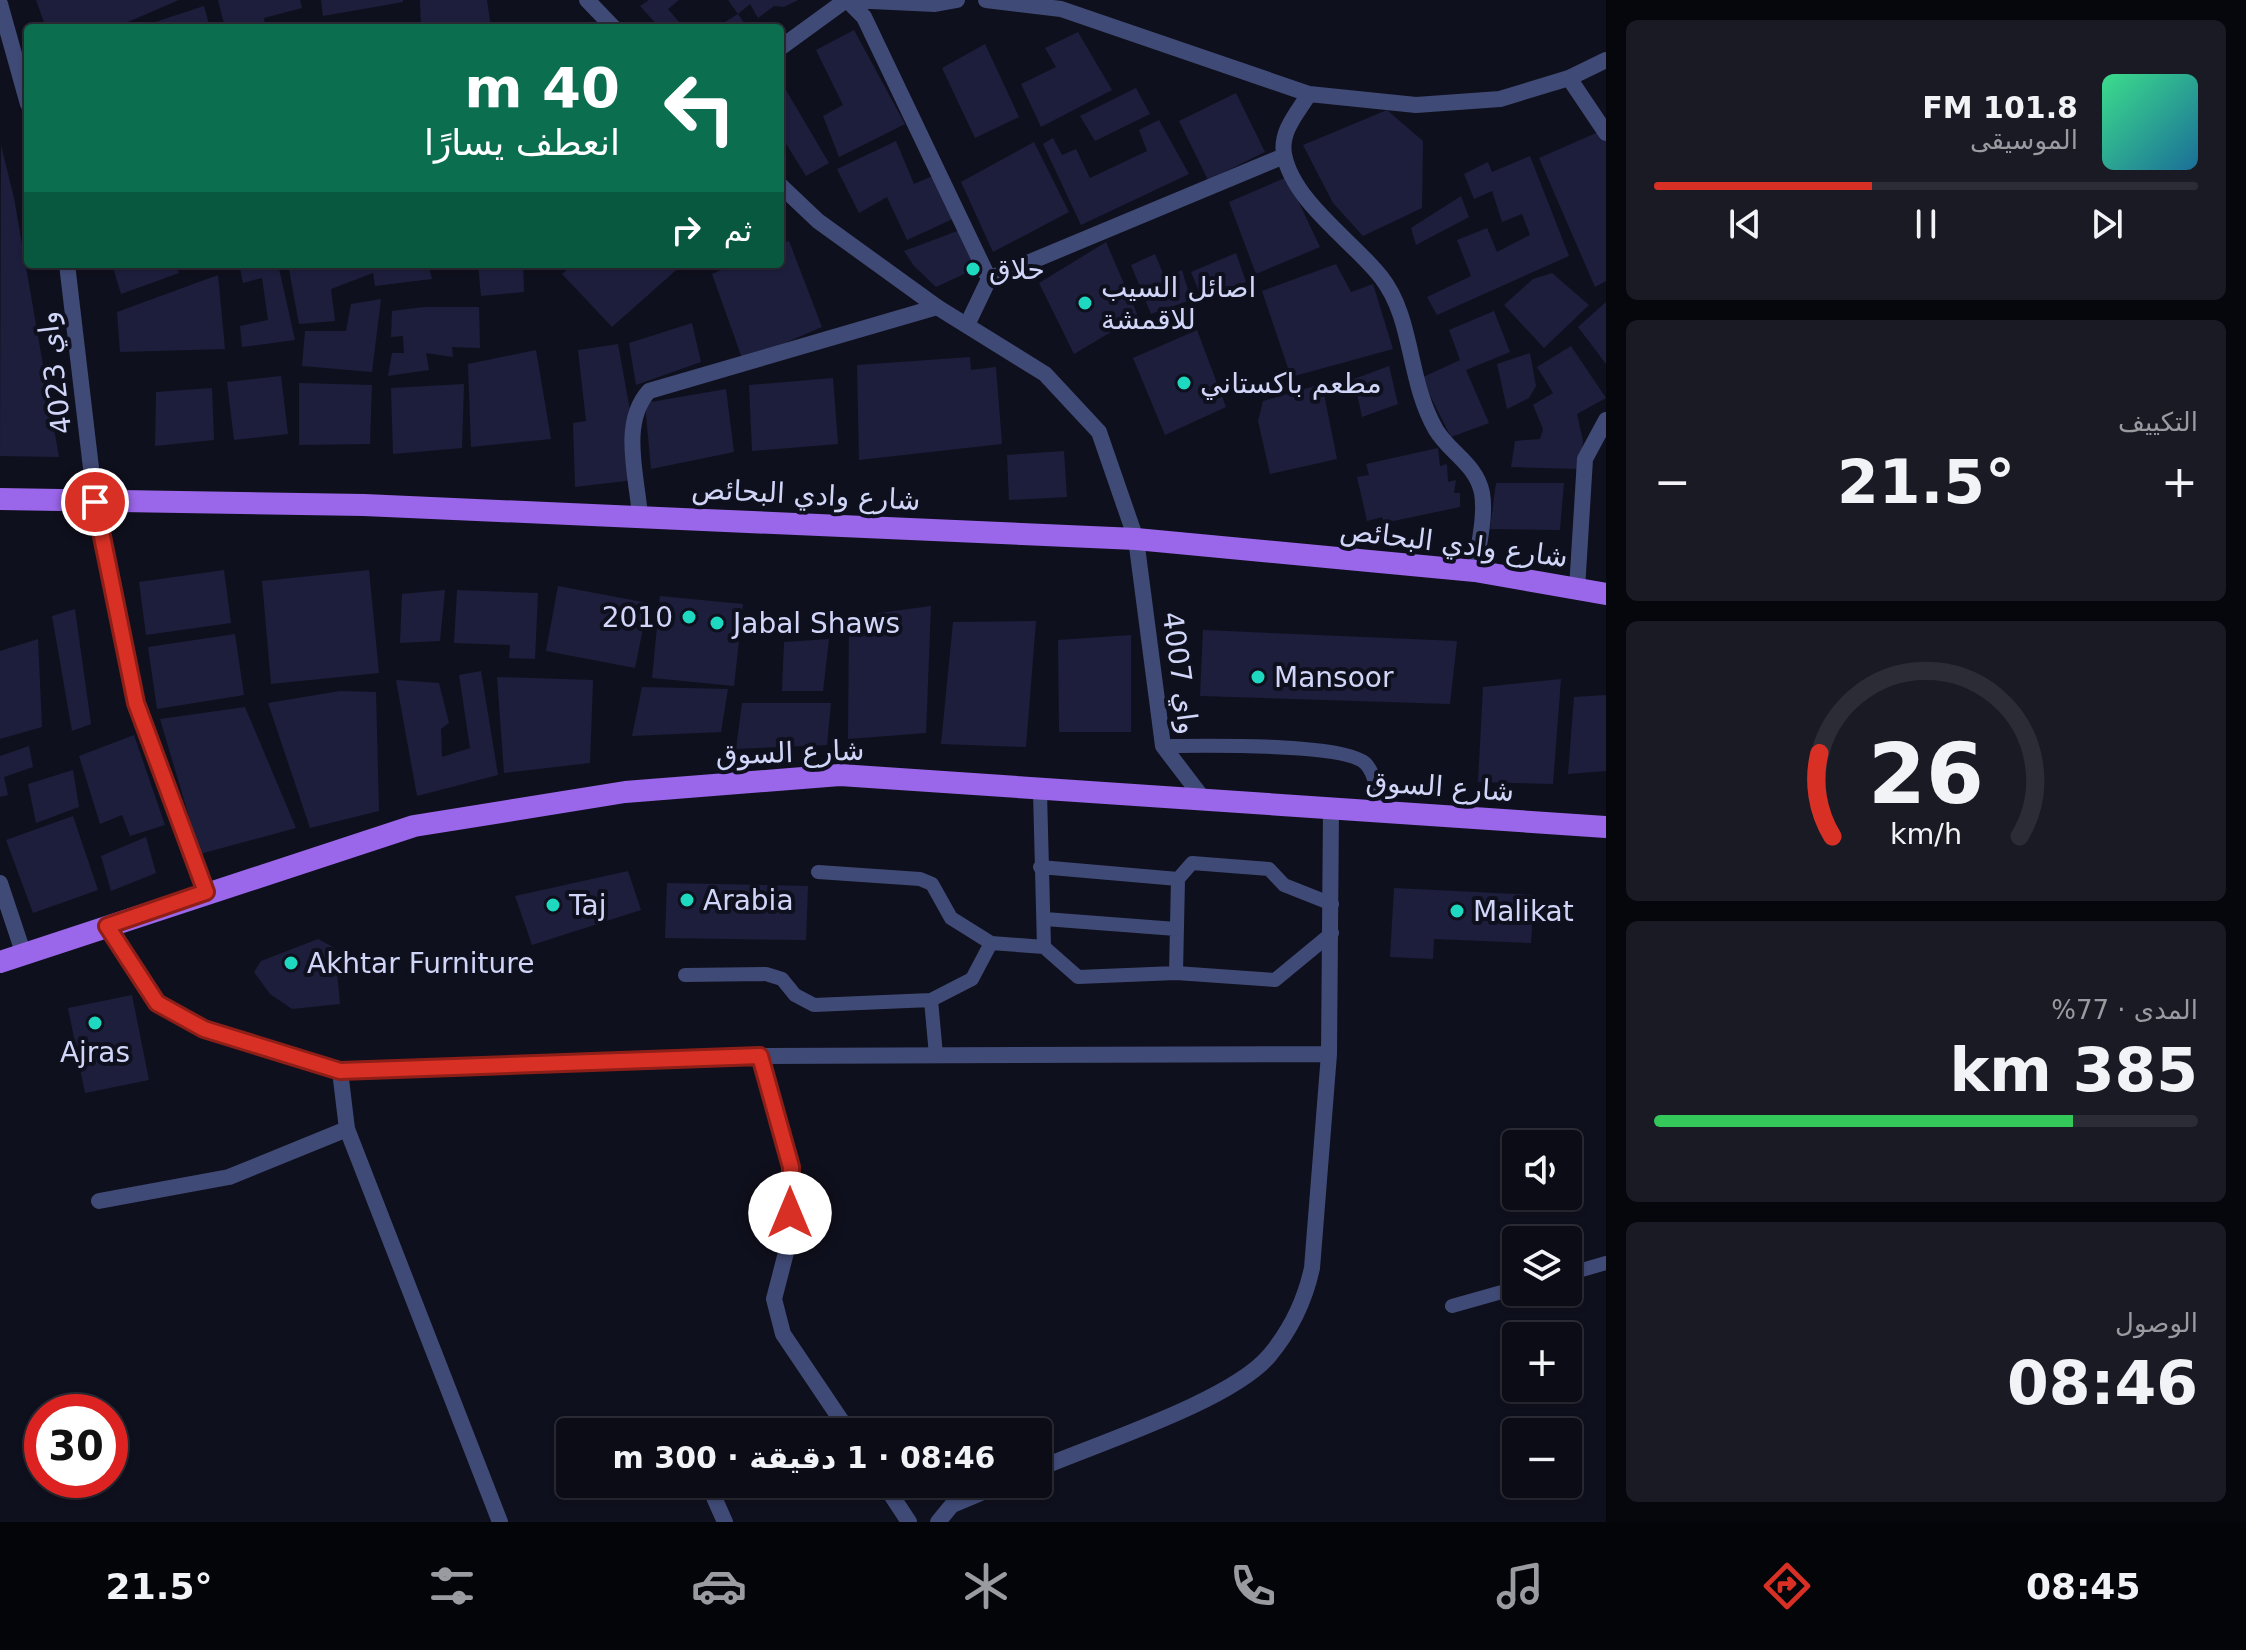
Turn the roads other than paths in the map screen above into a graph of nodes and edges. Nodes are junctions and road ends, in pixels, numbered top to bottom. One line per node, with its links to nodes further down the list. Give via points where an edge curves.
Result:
1 (587, 0): 6 (street)
2 (848, 0): 3 (street); 7 (street); 16 (street, via 864,17)
3 (957, 0)
4 (986, 0): 11 (street, via 1061,9)
5 (0, 4): 10 (street)
6 (610, 24)
7 (784, 45)
8 (1606, 60): 9 (street)
9 (1569, 78): 11 (street, via 1500,99 1416,105); 12 (street)
10 (24, 90)
11 (1309, 94): 13 (street, via 1283,136)
12 (1606, 133)
13 (1284, 156): 16 (street); 24 (street, via 1324,219 1394,295 1418,390 1437,432 1477,474 1483,496)
14 (784, 189): 17 (street, واي 4007, via 818,221)
15 (67, 268): 21 (street, واي 4023)
16 (989, 279): 18 (street)
17 (937, 307): 18 (street, واي 4007); 22 (street, via 649,391 632,422)
18 (967, 325): 23 (street, واي 4007, via 1045,374 1099,432)
19 (1606, 420): 25 (street, via 1585,459)
20 (0, 499): 21 (main road, شارع وادي البحائص)
21 (95, 502): 22 (main road, شارع وادي البحائص); 37 (street, واي 4023, via 136,703)
22 (640, 516): 23 (main road, شارع وادي البحائص)
23 (1136, 539): 24 (main road, شارع وادي البحائص); 27 (street, واي 4007)
24 (1475, 571): 25 (main road, شارع وادي البحائص)
25 (1577, 589): 26 (main road, شارع وادي البحائص)
26 (1606, 594)
27 (1163, 746): 29 (street, واي 4007); 31 (lane, via 1341,753 1365,762 1375,779)
28 (1040, 792): 29 (main road, شارع السوق); 33 (lane); 37 (main road, شارع السوق, via 840,775 625,792 414,826)
29 (1205, 801): 30 (main road, شارع السوق)
30 (1331, 809): 31 (main road, شارع السوق); 38 (street)
31 (1377, 812): 32 (main road, شارع السوق)
32 (1606, 827)
33 (1040, 867): 35 (lane); 39 (lane)
34 (818, 872): 43 (lane, via 920,879 932,884 951,918)
35 (1178, 879): 38 (lane, via 1192,863 1269,869 1284,885); 41 (lane)
36 (0, 883): 45 (street)
37 (206, 892): 40 (main road, شارع السوق)
38 (1332, 904): 42 (street)
39 (1045, 919): 41 (lane); 44 (lane)
40 (107, 926): 45 (main road, شارع السوق); 53 (street, via 157,1003 204,1029)
41 (1176, 929): 47 (lane)
42 (1332, 933): 47 (lane, via 1275,980); 50 (street)
43 (991, 943): 44 (lane); 49 (lane, via 972,979)
44 (1044, 947): 47 (lane, via 1078,977)
45 (24, 955): 46 (main road, شارع السوق)
46 (0, 962)
47 (1176, 973)
48 (685, 975): 49 (lane, via 766,974 782,979 795,995 814,1005)
49 (931, 1000): 51 (lane)
50 (1329, 1054): 51 (street); 61 (street, via 1312,1268 1305,1300 1268,1357 1228,1389)
51 (936, 1055): 52 (street)
52 (760, 1056): 53 (street); 60 (street, via 791,1167 790,1237 774,1299 783,1334)
53 (340, 1071): 54 (street)
54 (347, 1129): 55 (street, via 229,1177); 65 (street)
55 (99, 1201)
56 (1606, 1263): 57 (lane)
57 (1582, 1270)
58 (1502, 1292): 59 (lane)
59 (1452, 1306)
60 (840, 1418)
61 (1052, 1463)
62 (714, 1498): 66 (street)
63 (893, 1498): 67 (street)
64 (969, 1498): 68 (street, via 952,1505)
65 (500, 1522)
66 (725, 1522)
67 (909, 1522)
68 (938, 1522)

